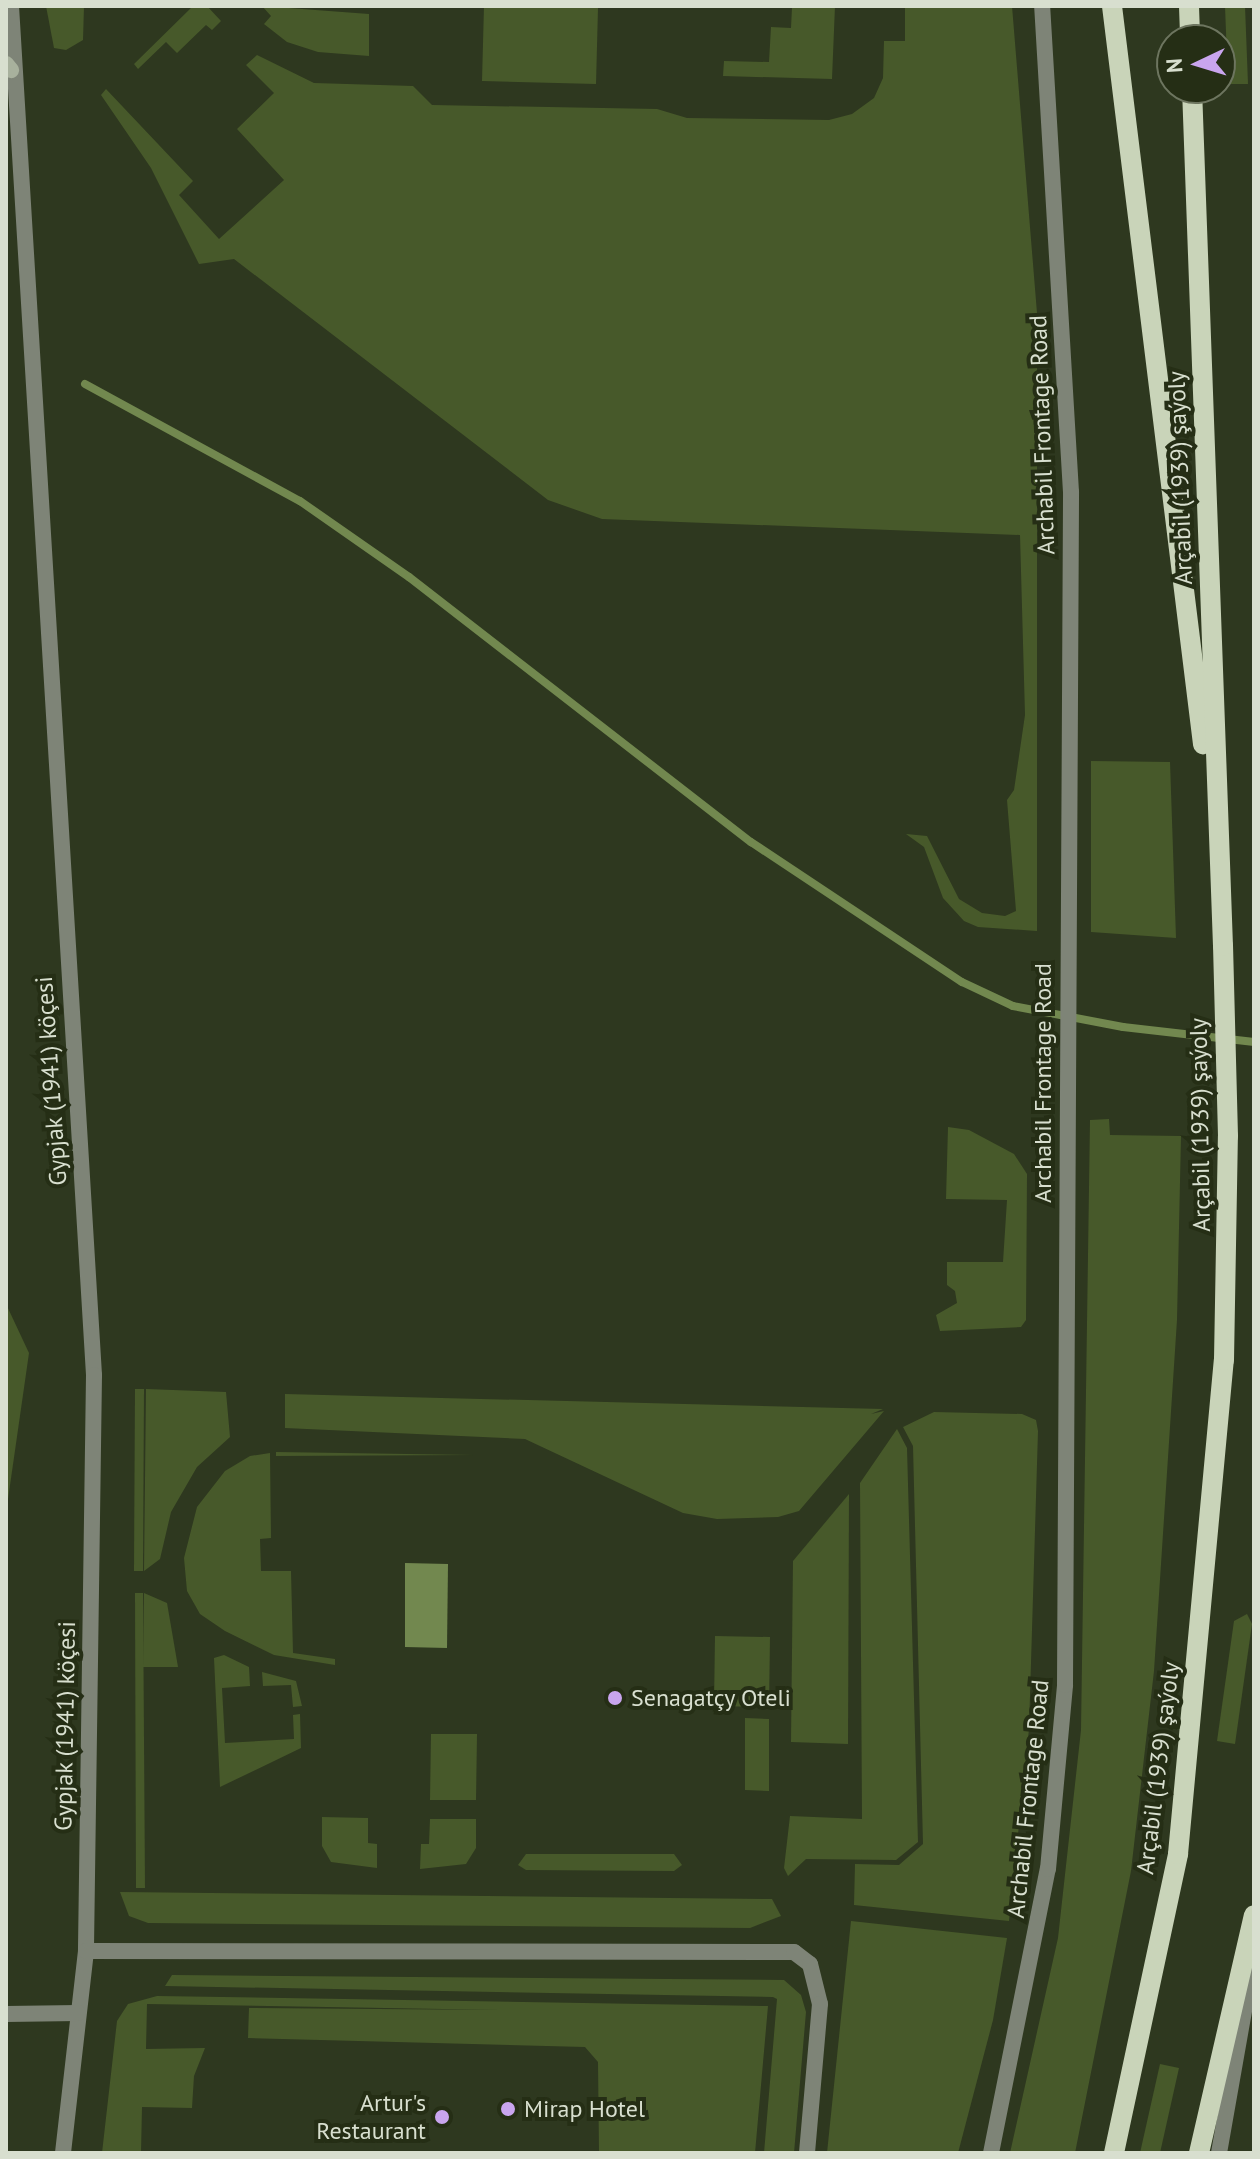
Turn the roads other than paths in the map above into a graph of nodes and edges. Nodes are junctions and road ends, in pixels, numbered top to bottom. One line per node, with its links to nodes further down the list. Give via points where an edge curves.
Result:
1 (11, 6): 4 (street, Gypjak (1941) köçesi)
2 (1042, 6): 14 (street, Archabil Frontage Road, via 1071,492 1066,935 1070,1397 1062,1747 1037,1937)
3 (1112, 6): 6 (main road, via 1185,567)
4 (8, 67): 8 (street, Gypjak (1941) köçesi, via 94,1375)
5 (1193, 104): 6 (main road, Arçabil (1939) şaýoly)
6 (1222, 919): 15 (main road, Arçabil (1939) şaýoly, via 1228,1136 1224,1360 1178,1854)
7 (1254, 1915): 16 (main road)
8 (86, 1951): 10 (street, Gypjak (1941) köçesi); 13 (street, via 794,1952 810,1964 820,2004)
9 (1254, 1954): 17 (street)
10 (78, 2013): 11 (street); 12 (street, Gypjak (1941) köçesi)
11 (6, 2014)
12 (63, 2153)
13 (807, 2153)
14 (991, 2153)
15 (1114, 2153)
16 (1199, 2153)
17 (1219, 2153)

